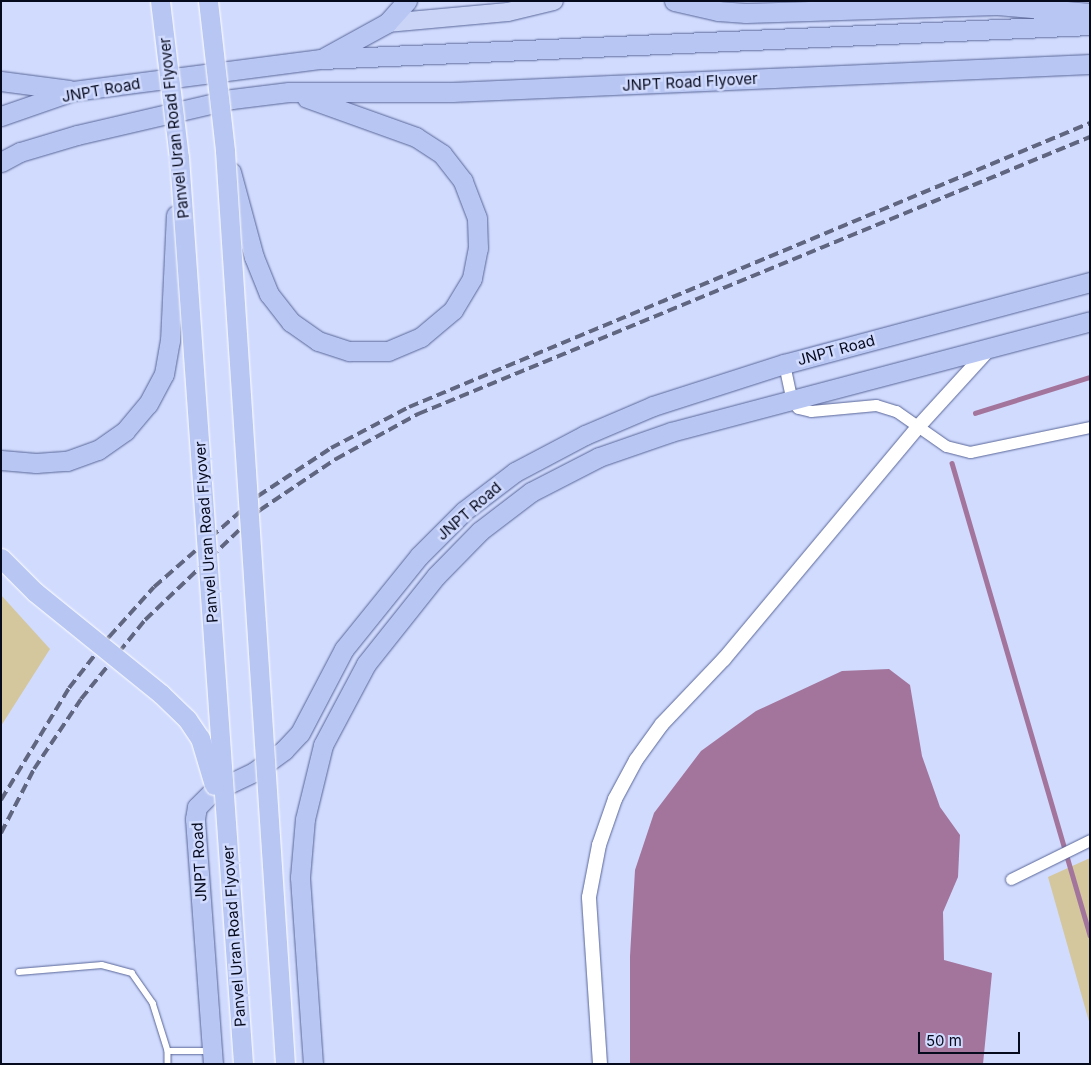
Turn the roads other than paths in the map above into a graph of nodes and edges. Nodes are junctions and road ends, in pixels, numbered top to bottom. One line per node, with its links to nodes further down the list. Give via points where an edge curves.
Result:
1 (406, 1): 7 (highway)
2 (554, 1): 7 (main road, via 499,13)
3 (674, 1): 6 (highway, via 737,12 997,5)
4 (208, 3): 15 (highway, bridge)
5 (160, 4): 16 (highway, Panvel Uran Road Flyover, bridge)
6 (1090, 13)
7 (387, 23): 9 (highway)
8 (1090, 25): 9 (highway)
9 (321, 59): 12 (highway, JNPT Road)
10 (1090, 64): 13 (highway, JNPT Road Flyover, via 452,92)
11 (1, 81): 12 (highway)
12 (74, 91): 14 (highway, JNPT Road)
13 (289, 92): 15 (highway, bridge, via 380,121 416,137 442,154 463,181 477,218 478,248 472,278 453,310 421,337 388,351 349,351 318,341 291,322 269,294 254,257); 17 (highway, via 232,99 77,135 20,152)
14 (1, 116)
15 (225, 151): 37 (highway, bridge)
16 (179, 157): 25 (highway, bridge, via 170,341 164,374 148,404 125,431 98,450 67,461 36,464); 30 (highway, Panvel Uran Road Flyover, bridge)
17 (1, 162)
18 (1090, 282): 21 (highway, JNPT Road)
19 (1090, 321): 20 (highway, JNPT Road)
20 (991, 347): 22 (highway, JNPT Road); 24 (street)
21 (784, 364): 22 (street); 27 (highway, JNPT Road, via 654,406 584,435 515,472 478,500 419,556 344,649)
22 (792, 401): 24 (street, via 798,408 811,411 876,405 896,412); 28 (highway, JNPT Road, via 671,432 608,454 531,492 480,531 436,576 366,664)
23 (1090, 427): 24 (street, via 970,452 946,446)
24 (917, 428): 39 (street, via 724,660 662,724 636,760 615,799 599,845 589,897)
25 (1, 460)
26 (1, 558): 30 (highway, bridge, via 35,592 186,719 200,738 210,763)
27 (300, 733): 28 (highway); 34 (highway, JNPT Road, via 271,762 212,792 197,807)
28 (323, 745): 38 (highway, JNPT Road, via 305,819 300,877)
29 (1090, 840): 31 (street)
30 (229, 857): 36 (highway, Panvel Uran Road Flyover, bridge)
31 (1011, 879)
32 (19, 972): 33 (lane, via 102,965 132,973 153,1002)
33 (168, 1051): 34 (lane); 35 (lane)
34 (212, 1057)
35 (168, 1064)
36 (243, 1064)
37 (285, 1064)
38 (313, 1064)
39 (600, 1064)

